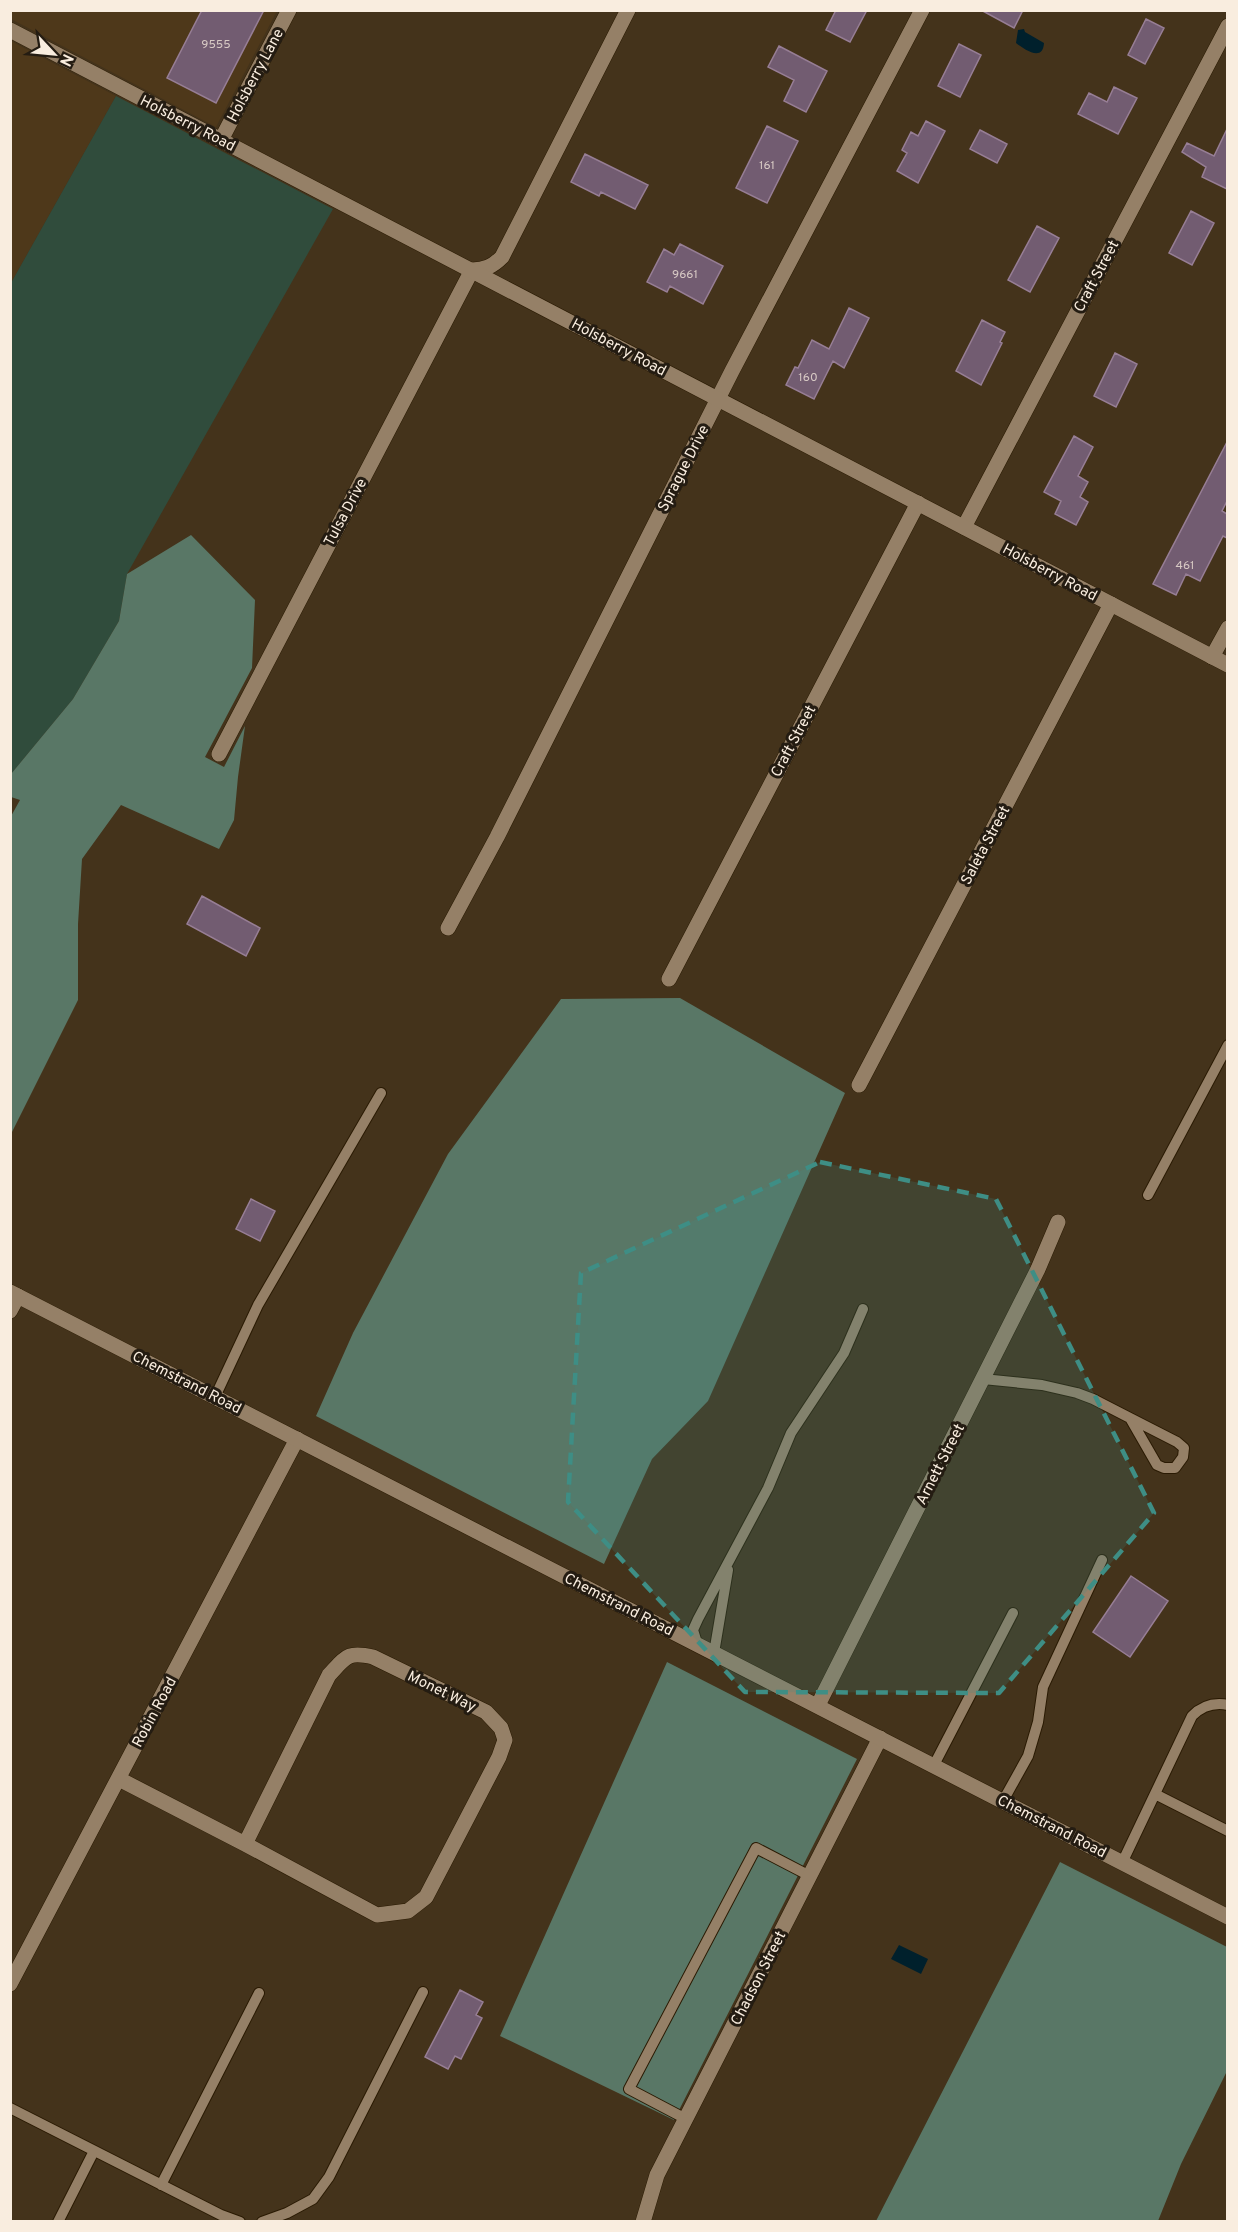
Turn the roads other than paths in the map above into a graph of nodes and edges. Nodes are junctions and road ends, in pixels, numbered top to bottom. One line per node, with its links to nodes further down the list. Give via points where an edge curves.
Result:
1 (289, 10): 6 (street, Holsberry Lane)
2 (628, 10): 7 (street, via 502,257 494,265)
3 (922, 10): 8 (street, Sprague Drive)
4 (1227, 26): 10 (street, Craft Street)
5 (10, 30): 6 (street, Holsberry Road)
6 (221, 140): 7 (street, Holsberry Road)
7 (472, 270): 8 (street, Holsberry Road); 15 (street, Tulsa Drive)
8 (718, 399): 9 (street, Holsberry Road); 16 (street, Sprague Drive)
9 (918, 503): 10 (street, Holsberry Road); 17 (street, Craft Street)
10 (964, 527): 11 (street, Holsberry Road)
11 (1111, 604): 13 (street, Holsberry Road); 19 (street, Saleta Street)
12 (1227, 628): 13 (street)
13 (1212, 657): 14 (street, Holsberry Road)
14 (1227, 665)
15 (219, 754)
16 (448, 928)
17 (669, 979)
18 (1227, 1045): 21 (lane)
19 (859, 1085)
20 (381, 1093): 27 (lane, via 258,1305)
21 (1148, 1195)
22 (1058, 1222): 26 (street, Arnett Street)
23 (14, 1294): 25 (street); 27 (street, Chemstrand Road)
24 (863, 1309): 30 (lane, via 844,1353 791,1433 768,1488)
25 (10, 1311)
26 (983, 1379): 28 (lane, via 1077,1393); 35 (street, Arnett Street)
27 (215, 1397): 29 (street, Chemstrand Road)
28 (1130, 1418): 28 (lane, via 1157,1466 1175,1468 1184,1448)
29 (297, 1439): 33 (street, Chemstrand Road); 39 (street, Robin Road)
30 (729, 1560): 33 (lane, via 693,1630); 34 (lane)
31 (1102, 1560): 41 (lane, via 1043,1687 1028,1756)
32 (1013, 1613): 38 (lane)
33 (697, 1643): 34 (street, Chemstrand Road)
34 (714, 1653): 35 (street, Chemstrand Road)
35 (818, 1705): 37 (street, Chemstrand Road)
36 (1227, 1705): 40 (lane, via 1209,1705 1192,1716)
37 (880, 1738): 38 (street, Chemstrand Road); 45 (street, Chadson Street)
38 (934, 1766): 41 (street, Chemstrand Road)
39 (118, 1779): 43 (street, Monet Way); 47 (street, Robin Road)
40 (1155, 1794): 42 (lane); 44 (lane)
41 (1003, 1801): 44 (street, Chemstrand Road)
42 (1227, 1831)
43 (245, 1844): 43 (street, Monet Way, via 377,1915 408,1911 426,1897 500,1757 505,1740 501,1728 486,1712 373,1657 356,1653 346,1657 329,1675)
44 (1122, 1863): 46 (street, Chemstrand Road)
45 (810, 1876): 51 (street, Chadson Street); 51 (lane, via 756,1848 629,2089)
46 (1227, 1917)
47 (10, 1984)
48 (423, 1992): 56 (lane, via 329,2177 313,2199)
49 (259, 1993): 53 (lane)
50 (10, 2108): 52 (lane)
51 (686, 2119): 57 (street, Chadson Street, via 657,2175)
52 (94, 2151): 53 (lane); 54 (lane)
53 (161, 2185): 55 (lane)
54 (58, 2222)
55 (240, 2222)
56 (262, 2222)
57 (643, 2222)

